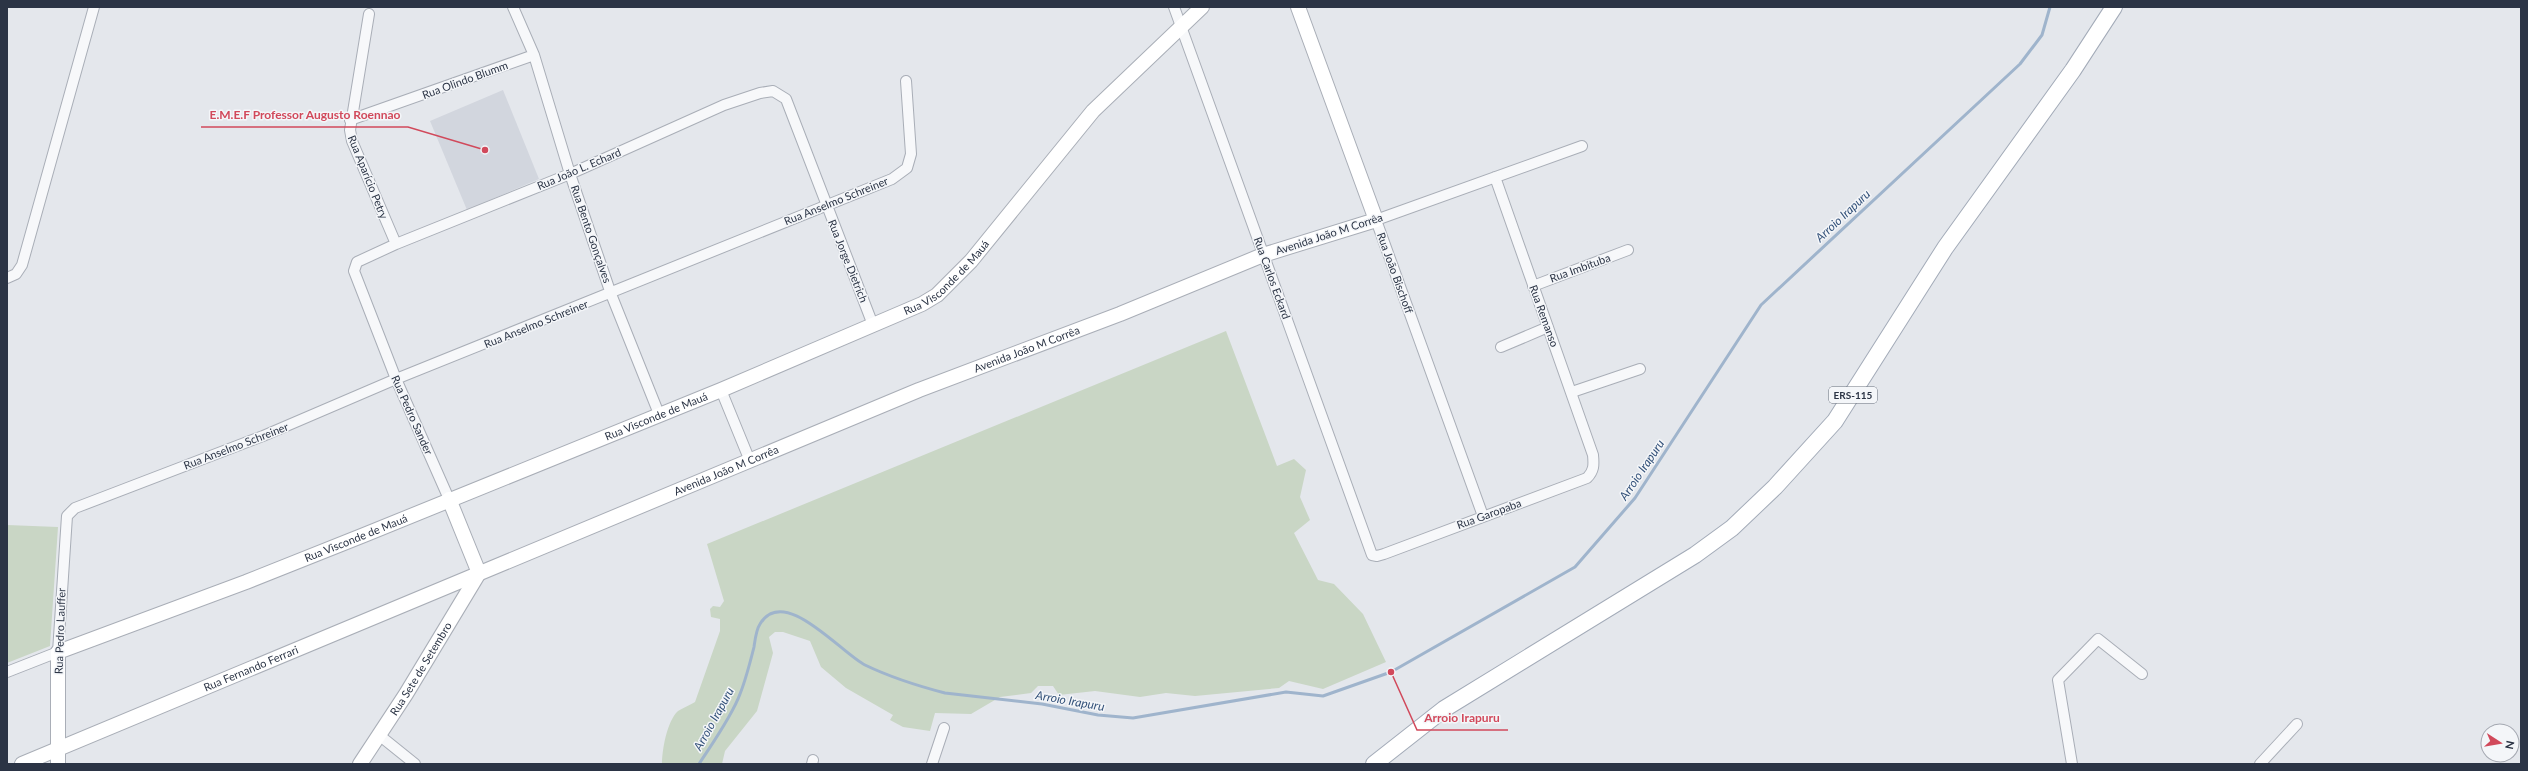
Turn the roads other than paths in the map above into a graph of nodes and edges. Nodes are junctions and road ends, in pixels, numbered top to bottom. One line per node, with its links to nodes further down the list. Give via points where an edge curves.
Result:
1 (94, 7): 22 (street, via 22,264 16,274)
2 (513, 7): 9 (street, Rua Bento Gonçalves)
3 (1174, 7): 8 (street, Rua Carlos Eckard)
4 (1202, 7): 8 (main road, Rua Visconde de Mauá)
5 (1298, 7): 17 (main road, Rua João Bischoff)
6 (2114, 7): 52 (main road, ERS-115, via 2073,70 1945,248 1835,421 1775,487 1732,528 1695,555 1444,709)
7 (369, 14): 12 (street, Rua Aparício Petry)
8 (1181, 27): 20 (street, Rua Carlos Eckard); 25 (main road, Rua Visconde de Mauá, via 1093,112 954,279 937,295 922,304)
9 (534, 55): 12 (street, Rua Olindo Blumm); 14 (street, Rua Bento Gonçalves)
10 (906, 81): 16 (street, Rua Anselmo Schreiner, via 911,154 906,168 892,178)
11 (789, 106): 14 (street, Rua João L. Echard, via 781,94 773,91 744,98); 16 (street, Rua Jorge Dietrich)
12 (350, 120): 18 (street, Rua Aparício Petry, via 352,141)
13 (1582, 146): 15 (street, Avenida João M Corrêa)
14 (570, 174): 18 (street, Rua João L. Echard); 24 (street, Rua Bento Gonçalves)
15 (1495, 177): 17 (street, Avenida João M Corrêa); 23 (street, Rua Remanso)
16 (825, 204): 24 (street, Rua Anselmo Schreiner); 25 (street, Rua Jorge Dietrich)
17 (1376, 220): 20 (main road, Avenida João M Corrêa); 37 (street, Rua João Bischoff)
18 (396, 244): 21 (street, Rua João L. Echard)
19 (1628, 250): 23 (street, Rua Imbituba)
20 (1263, 255): 34 (main road, Avenida João M Corrêa, via 1120,314 919,390); 38 (street, Rua Carlos Eckard)
21 (363, 258): 29 (street, Rua Pedro Sander, via 357,262 354,271)
22 (7, 278)
23 (1532, 286): 26 (street, Rua Remanso)
24 (611, 294): 29 (street, Rua Anselmo Schreiner); 32 (street, Rua Bento Gonçalves)
25 (873, 325): 30 (main road, Rua Visconde de Mauá)
26 (1548, 327): 27 (street); 31 (street, Rua Remanso)
27 (1501, 347)
28 (1640, 370): 31 (street)
29 (396, 379): 35 (street, Rua Pedro Sander); 36 (street, Rua Anselmo Schreiner, via 263,436)
30 (721, 390): 32 (main road, Rua Visconde de Mauá); 34 (street)
31 (1572, 392): 33 (street, Rua Remanso)
32 (659, 414): 35 (main road, Rua Visconde de Mauá)
33 (1593, 455): 37 (street, Rua Garopaba, via 1594,464 1587,478)
34 (750, 461): 39 (main road, Avenida João M Corrêa)
35 (449, 499): 39 (main road, Rua Pedro Sander); 40 (main road, Rua Visconde de Mauá, via 246,582)
36 (80, 505): 40 (street, Rua Pedro Lauffer, via 67,516)
37 (1483, 516): 38 (street, Rua Garopaba, via 1377,556)
38 (1368, 550)
39 (479, 573): 45 (main road, Rua Sete de Setembro); 46 (main road, Rua Fernando Ferrari)
40 (58, 652): 41 (street, Rua Visconde de Mauá); 46 (main road, Rua Pedro Lauffer)
41 (7, 672)
42 (2142, 674): 53 (street, via 2098,640 2058,680)
43 (2297, 724): 54 (street)
44 (944, 728): 51 (street)
45 (379, 735): 49 (main road, Rua Sete de Setembro); 50 (street)
46 (58, 748): 47 (main road, Rua Fernando Ferrari); 48 (main road, Rua Pedro Lauffer)
47 (22, 764)
48 (58, 764)
49 (360, 764)
50 (415, 764)
51 (932, 764)
52 (1374, 764)
53 (2072, 764)
54 (2260, 764)

